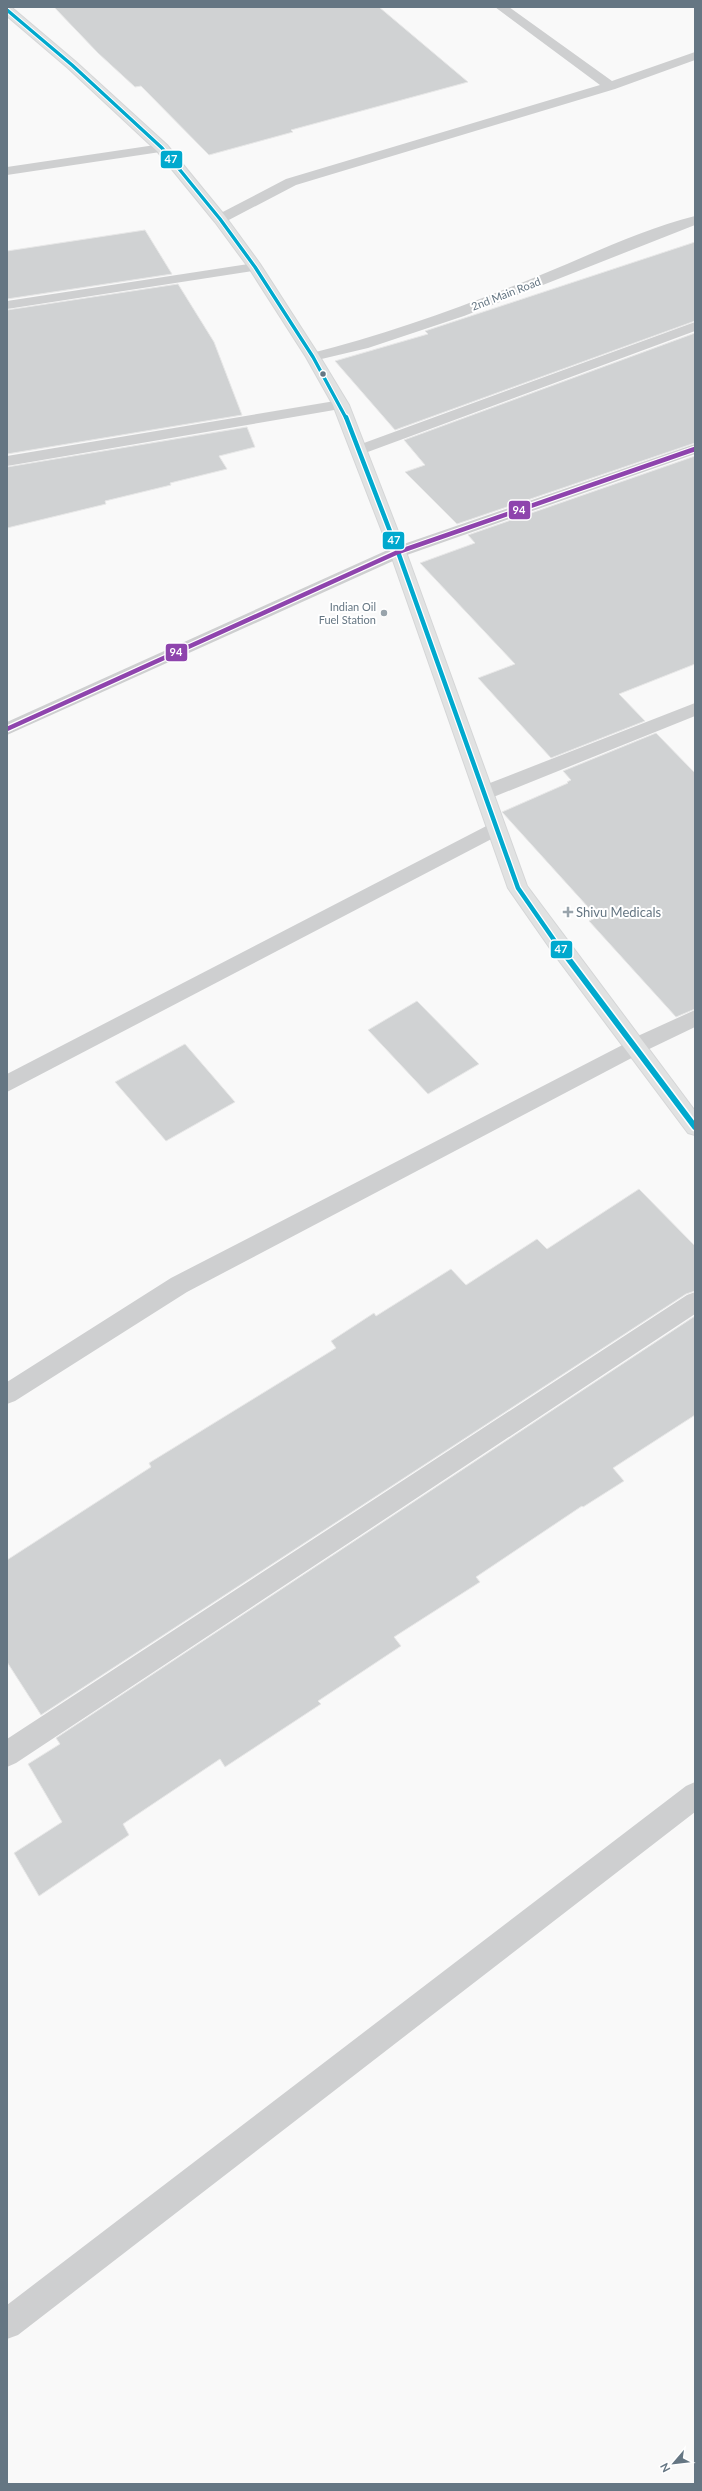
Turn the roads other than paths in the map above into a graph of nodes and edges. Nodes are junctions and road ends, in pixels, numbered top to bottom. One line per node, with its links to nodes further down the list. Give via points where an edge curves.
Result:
1 (501, 7): 4 (street)
2 (7, 10): 5 (street, via 72,65)
3 (695, 56): 4 (street)
4 (610, 86): 7 (street, via 291,182)
5 (162, 148): 6 (street); 7 (street)
6 (7, 171)
7 (220, 219): 9 (street)
8 (695, 220): 12 (street, 2nd Main Road, via 458,313 348,349)
9 (255, 268): 10 (street); 12 (street)
10 (7, 305)
11 (695, 326): 15 (street)
12 (313, 357): 13 (street)
13 (341, 405): 15 (street); 16 (street)
14 (695, 449): 17 (street)
15 (359, 450): 17 (street)
16 (7, 461)
17 (398, 552): 19 (street); 20 (street)
18 (695, 709): 20 (street)
19 (7, 729)
20 (484, 793): 21 (street)
21 (496, 828): 23 (street, via 518,888 539,920); 24 (street)
22 (695, 1018): 23 (street)
23 (636, 1046): 25 (street); 27 (street, via 179,1285)
24 (7, 1084)
25 (695, 1127)
26 (695, 1302): 28 (street)
27 (7, 1394)
28 (7, 1754)
29 (695, 1795): 30 (street)
30 (7, 2324)

